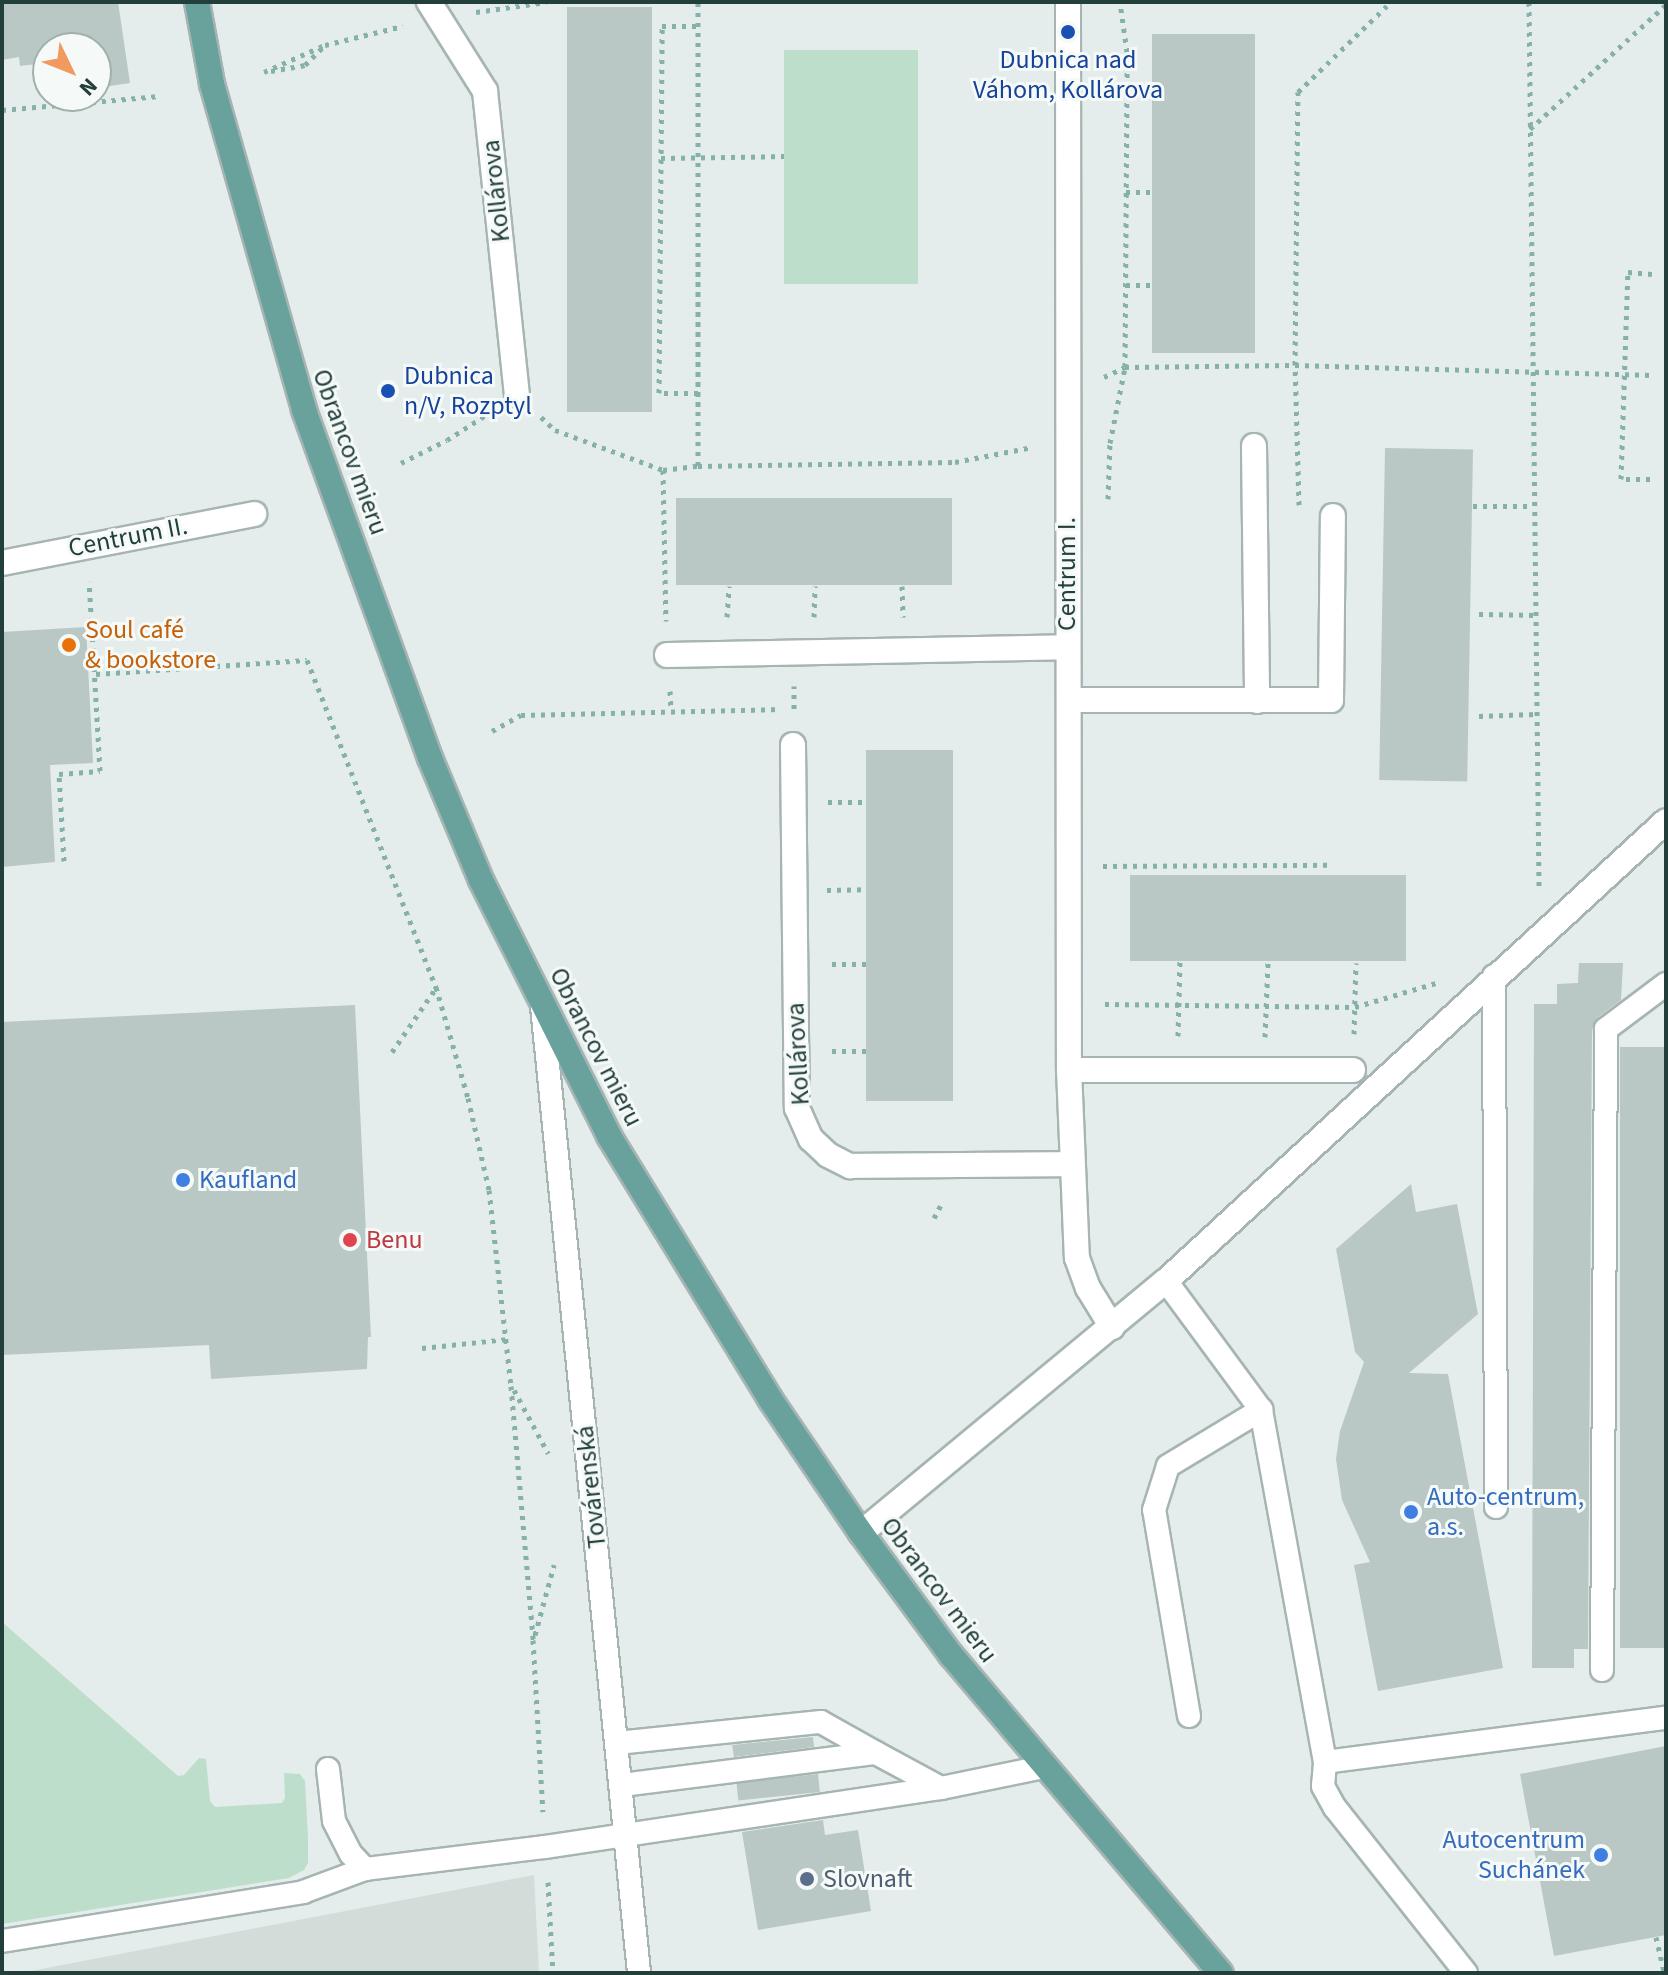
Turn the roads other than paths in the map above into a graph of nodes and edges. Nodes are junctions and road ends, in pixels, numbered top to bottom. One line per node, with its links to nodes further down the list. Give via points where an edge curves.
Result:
1 (197, 2): 17 (main road, Obrancov mieru, via 212,84 304,410 430,758 481,880)
2 (1068, 2): 9 (street, Centrum I.)
3 (433, 10): 4 (street, Kollárova, via 485,91)
4 (517, 395)
5 (1254, 446): 12 (street)
6 (254, 514): 8 (street, Centrum II.)
7 (1333, 516): 12 (street, via 1331,700)
8 (2, 563)
9 (1067, 647): 10 (street); 11 (street, Centrum I.)
10 (667, 655)
11 (1069, 700): 12 (street); 18 (street, Centrum I.)
12 (1257, 701)
13 (793, 745): 20 (street, Kollárova, via 797,1108 811,1139 850,1166)
14 (1666, 821): 15 (street)
15 (1494, 976): 21 (street); 24 (lane)
16 (1666, 984): 26 (lane, via 1606,1029)
17 (542, 1001): 25 (main road, Obrancov mieru, via 609,1136 674,1246); 29 (lane, Továrenská)
18 (1069, 1070): 19 (street); 20 (street, Centrum I.)
19 (1353, 1070)
20 (1072, 1164): 22 (street, Centrum I., via 1077,1258)
21 (1166, 1281): 22 (street); 23 (lane)
22 (1112, 1327): 25 (street)
23 (1261, 1410): 27 (lane, via 1168,1466 1154,1510); 31 (lane)
24 (1496, 1507)
25 (861, 1533): 32 (main road, Obrancov mieru)
26 (1602, 1670)
27 (1189, 1716)
28 (1666, 1718): 31 (lane)
29 (617, 1743): 30 (lane, via 821,1722); 34 (lane, Továrenská)
30 (876, 1753): 34 (lane); 35 (lane)
31 (1325, 1762): 41 (lane, via 1323,1786 1335,1808)
32 (1043, 1767): 35 (lane); 40 (main road, Obrancov mieru)
33 (328, 1769): 37 (lane, via 334,1821)
34 (622, 1785): 36 (lane, Továrenská)
35 (941, 1788): 36 (lane)
36 (627, 1834): 37 (lane); 39 (lane, Továrenská)
37 (365, 1869): 38 (lane, via 303,1892)
38 (2, 1941)
39 (639, 1973)
40 (1221, 1973)
41 (1466, 1973)

